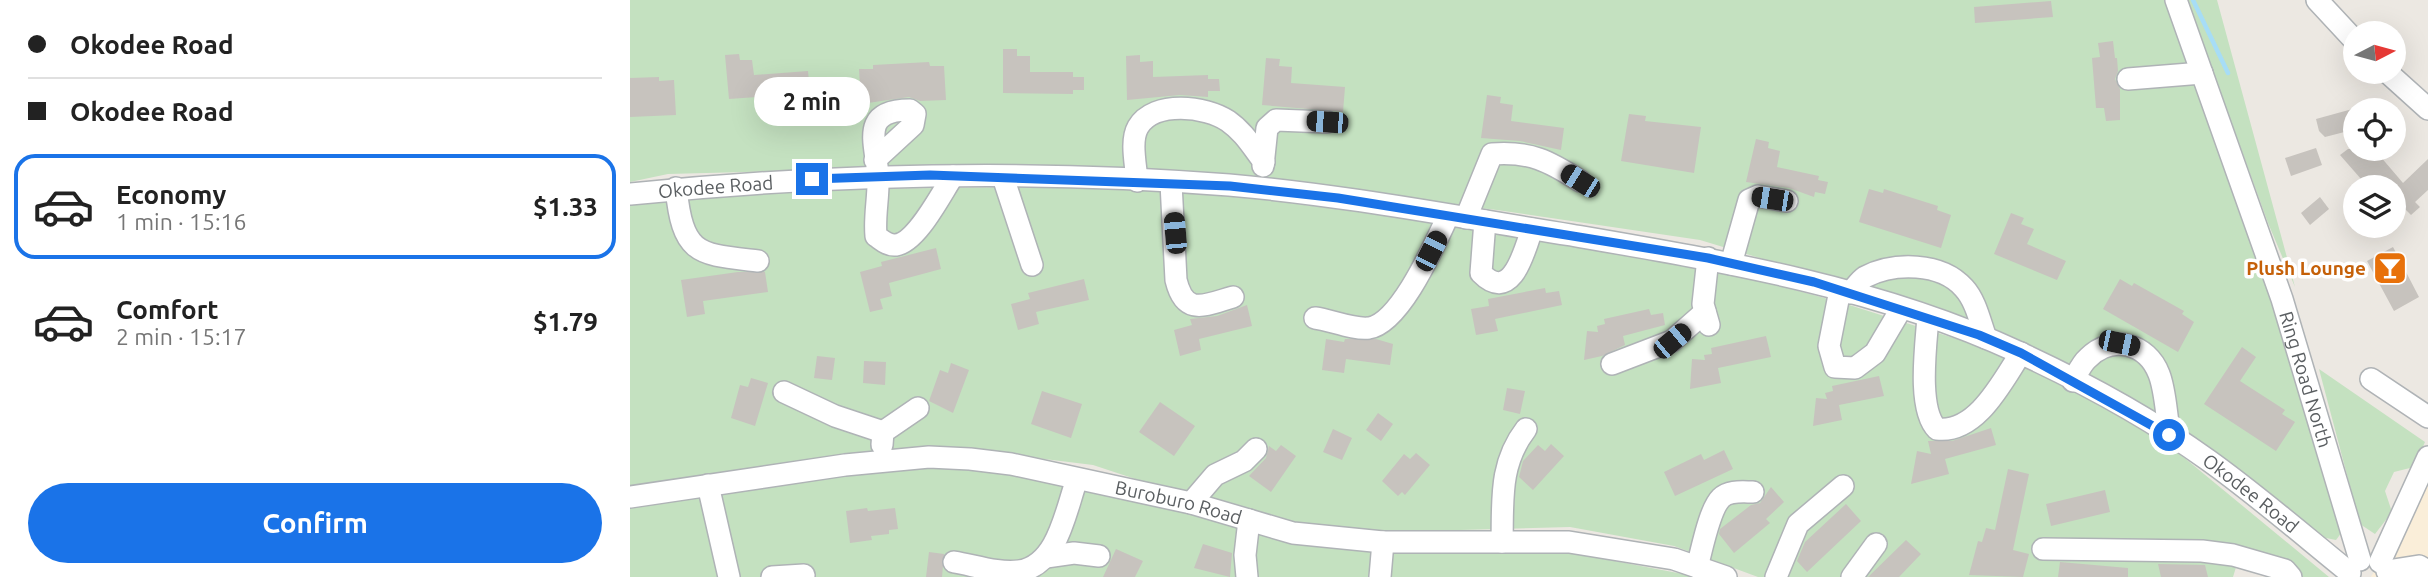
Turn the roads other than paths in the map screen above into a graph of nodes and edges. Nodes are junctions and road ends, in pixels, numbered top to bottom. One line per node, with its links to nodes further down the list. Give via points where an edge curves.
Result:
1 (2176, 0): 4 (street, Ring Road North)
2 (2317, 0): 3 (street)
3 (2343, 28)
4 (2202, 74): 5 (street); 60 (street, Ring Road North, via 2283,299)
5 (2128, 79)
6 (2400, 84): 7 (street)
7 (2428, 109)
8 (1327, 122): 9 (street, via 1276,120 1267,128)
9 (1264, 162): 13 (street, via 1245,135 1228,121 1201,111 1160,111 1147,117 1135,137); 17 (street)
10 (877, 168): 11 (street, Okodee Road); 11 (street, via 876,236 895,245 910,240); 16 (street, Okodee Road)
11 (953, 176): 12 (street, Okodee Road)
12 (1003, 177): 13 (street, Okodee Road); 25 (street)
13 (1137, 181): 15 (street, Okodee Road)
14 (1580, 181): 20 (street, via 1544,158 1492,154)
15 (1171, 183): 17 (street, Okodee Road); 27 (street, via 1180,295 1189,304 1201,306)
16 (676, 188): 18 (street, Okodee Road); 23 (street, via 678,209 691,243 705,255)
17 (1261, 189): 20 (street, Okodee Road)
18 (630, 194)
19 (1787, 201): 24 (street, via 1758,196 1749,200)
20 (1466, 218): 21 (street, Okodee Road); 21 (street, via 1481,273 1498,281 1517,272); 30 (street, via 1422,268 1390,317 1369,328)
21 (1532, 229): 22 (street, Okodee Road)
22 (1708, 258): 24 (street, Okodee Road); 33 (street, via 1703,304 1708,320 1672,341)
23 (758, 261)
24 (1731, 264): 26 (street, Okodee Road)
25 (1032, 265)
26 (1845, 292): 28 (street, Okodee Road); 28 (street, via 1829,346 1835,367 1855,368 1875,353); 31 (street, via 1863,278 1883,271 1915,267 1943,272 1964,287)
27 (1233, 297)
28 (1901, 309): 29 (street, Okodee Road)
29 (1928, 317): 31 (street, Okodee Road); 32 (street, via 1926,404 1937,429 1965,423 1989,400)
30 (1315, 318)
31 (1986, 338): 32 (street, Okodee Road)
32 (2021, 353): 35 (street, Okodee Road)
33 (1612, 364)
34 (2371, 379): 38 (street)
35 (2073, 381): 41 (street, Okodee Road); 41 (street, via 2086,359 2098,350 2119,343 2134,346 2148,356 2159,374)
36 (784, 392): 40 (street)
37 (918, 408): 40 (street)
38 (2428, 417)
39 (1527, 429): 53 (street, via 1511,449 1503,485)
40 (883, 432): 44 (street)
41 (2169, 435): 60 (street, Okodee Road)
42 (1256, 449): 50 (street, via 1244,461 1215,475)
43 (2428, 457): 60 (street)
44 (882, 461): 45 (street, Buroburo Road, via 970,460); 46 (street, Buroburo Road)
45 (1077, 479): 50 (street, Buroburo Road); 57 (street)
46 (708, 485): 49 (street, Buroburo Road); 63 (street)
47 (1843, 486): 68 (street, via 1798,524)
48 (1754, 492): 59 (street, via 1734,492 1721,498)
49 (630, 497)
50 (1191, 503): 51 (street, Buroburo Road)
51 (1249, 520): 52 (street, Buroburo Road, via 1293,533); 65 (street)
52 (1383, 542): 53 (street, Buroburo Road); 66 (street)
53 (1502, 542): 59 (street, Buroburo Road, via 1569,542)
54 (1876, 544): 69 (street)
55 (2043, 549): 70 (street, via 2202,551 2285,570)
56 (1099, 556): 57 (street)
57 (1046, 557): 58 (street, via 1020,571)
58 (954, 562)
59 (1697, 567): 67 (street, Buroburo Road)
60 (2369, 570): 61 (street, via 2419,566)
61 (2428, 571)
62 (804, 575): 64 (street)
63 (729, 577)
64 (772, 577)
65 (1247, 577)
66 (1380, 577)
67 (1726, 577)
68 (1776, 577)
69 (1852, 577)
70 (2291, 577)

